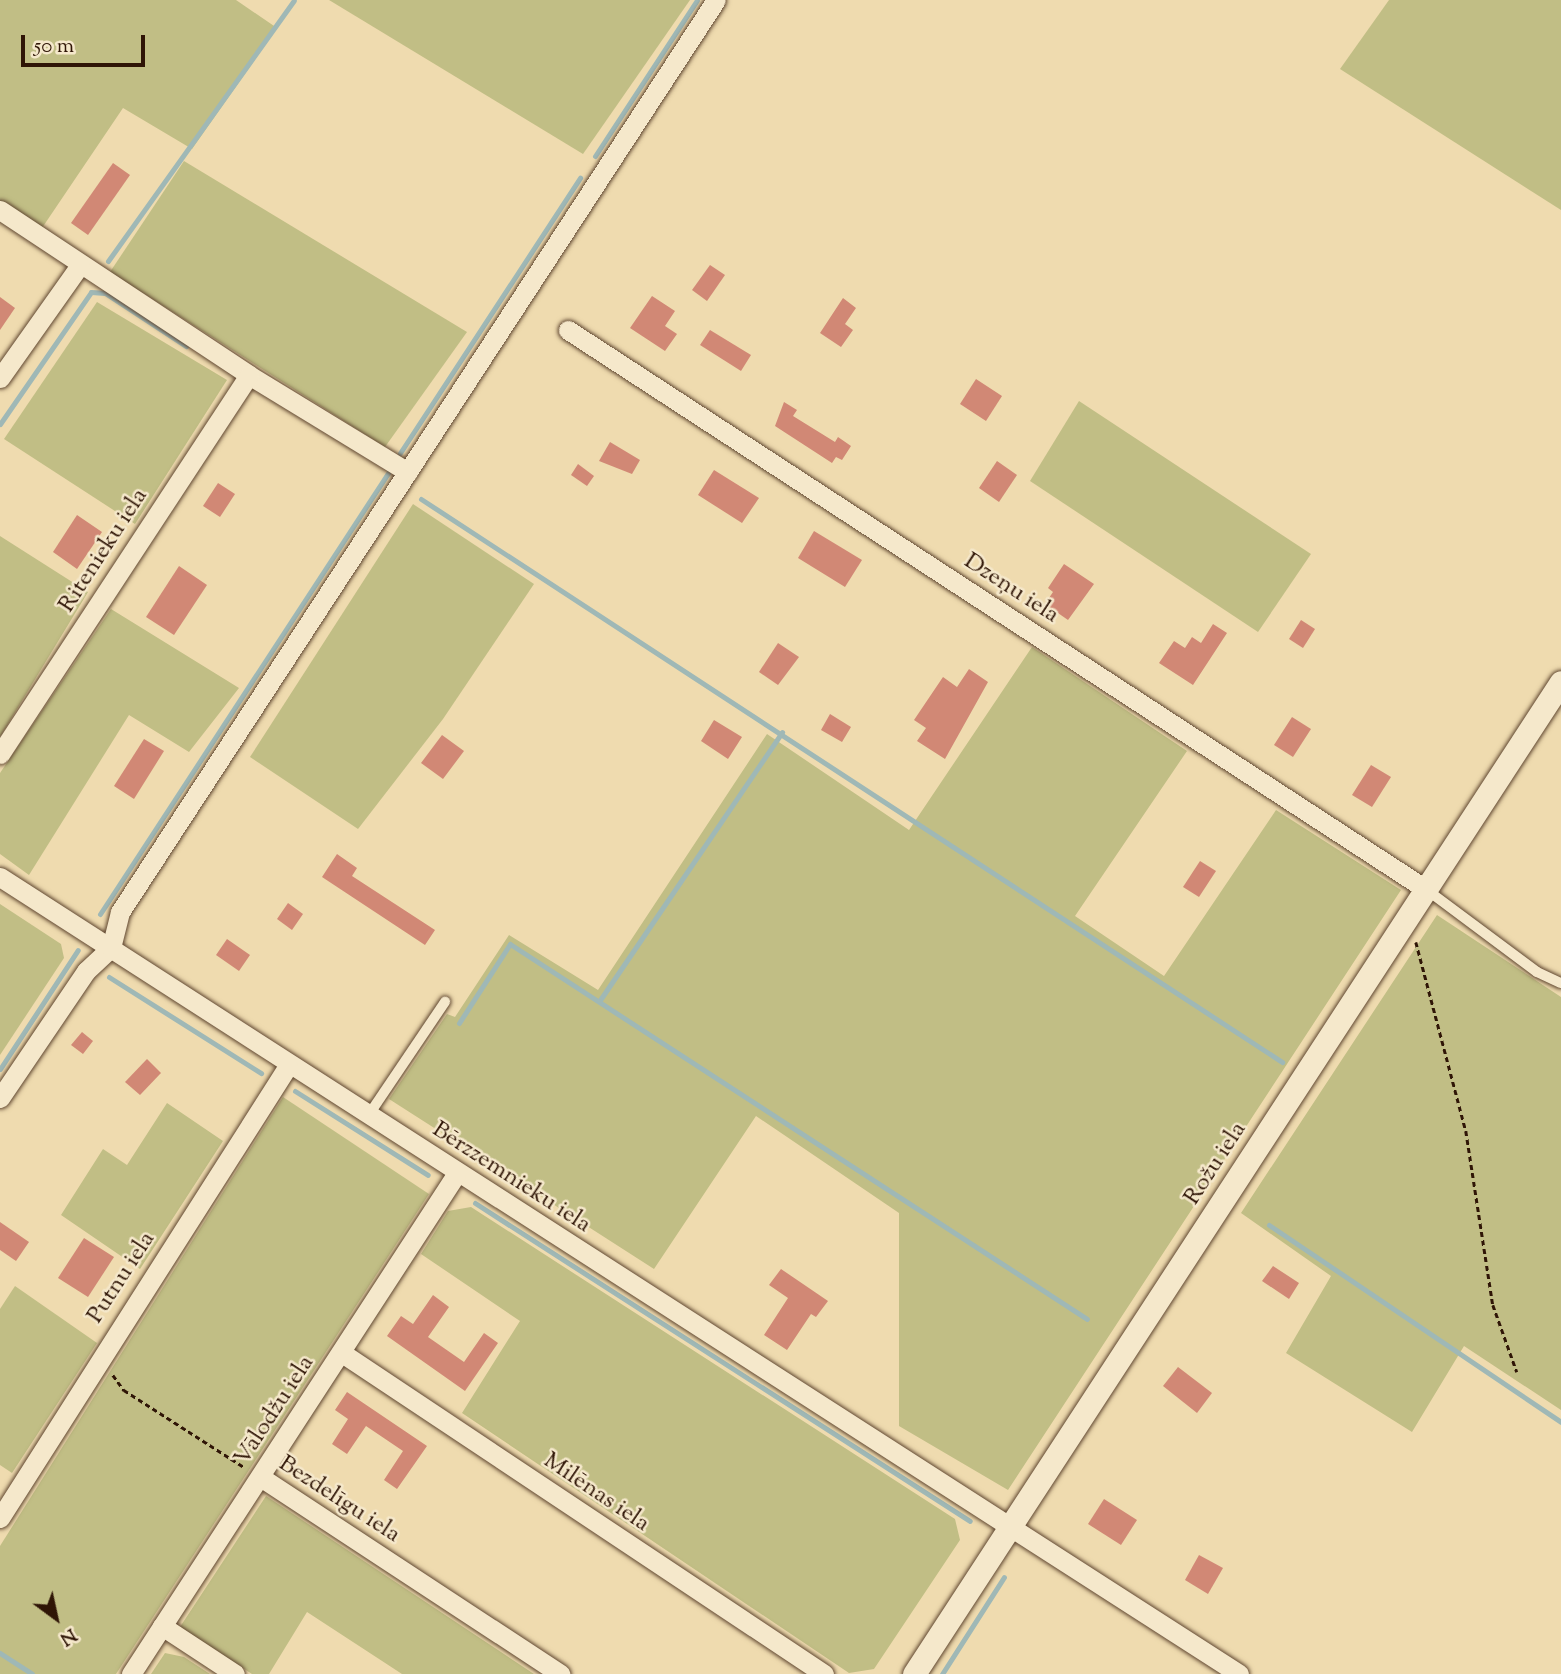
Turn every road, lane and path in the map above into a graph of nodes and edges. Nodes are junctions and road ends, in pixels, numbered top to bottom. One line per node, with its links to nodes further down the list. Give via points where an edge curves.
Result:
1 (716, 0): 7 (street)
2 (0, 210): 3 (street)
3 (80, 265): 5 (street); 6 (street)
4 (568, 330): 11 (street, Dzeņu iela)
5 (249, 375): 7 (street); 9 (street, Ritenieku iela)
6 (0, 377)
7 (408, 472): 13 (street, via 120,912)
8 (1561, 682): 11 (street, Rožu iela)
9 (0, 754)
10 (0, 877): 13 (street, Bērzzemnieku iela)
11 (1427, 890): 12 (street, Rožu iela); 14 (lane, via 1537,972)
12 (1405, 925): 22 (path, via 1419,947 1436,1007 1442,1051 1466,1131 1493,1305); 25 (street, Rožu iela)
13 (111, 948): 16 (street, Bērzzemnieku iela); 17 (street, via 86,971)
14 (1561, 983)
15 (444, 1002): 18 (lane)
16 (288, 1066): 18 (street, Bērzzemnieku iela); 21 (street, Putnu iela)
17 (0, 1098)
18 (368, 1116): 19 (street, Bērzzemnieku iela)
19 (457, 1172): 20 (street, Vālodžu iela); 25 (street, Bērzzemnieku iela)
20 (342, 1353): 23 (street, Vālodžu iela); 30 (street, Milēnas iela)
21 (101, 1357): 23 (path, Bezdelīgu iela, via 124,1390); 24 (street, Putnu iela)
22 (1517, 1372)
23 (262, 1478): 26 (street, Vālodžu iela); 29 (street, Bezdelīgu iela)
24 (0, 1518)
25 (1004, 1522): 31 (street, Rožu iela); 32 (street, Bērzzemnieku iela)
26 (162, 1626): 27 (street, Vālodžu iela); 28 (street)
27 (131, 1674)
28 (235, 1674)
29 (560, 1674)
30 (824, 1674)
31 (914, 1674)
32 (1239, 1674)

